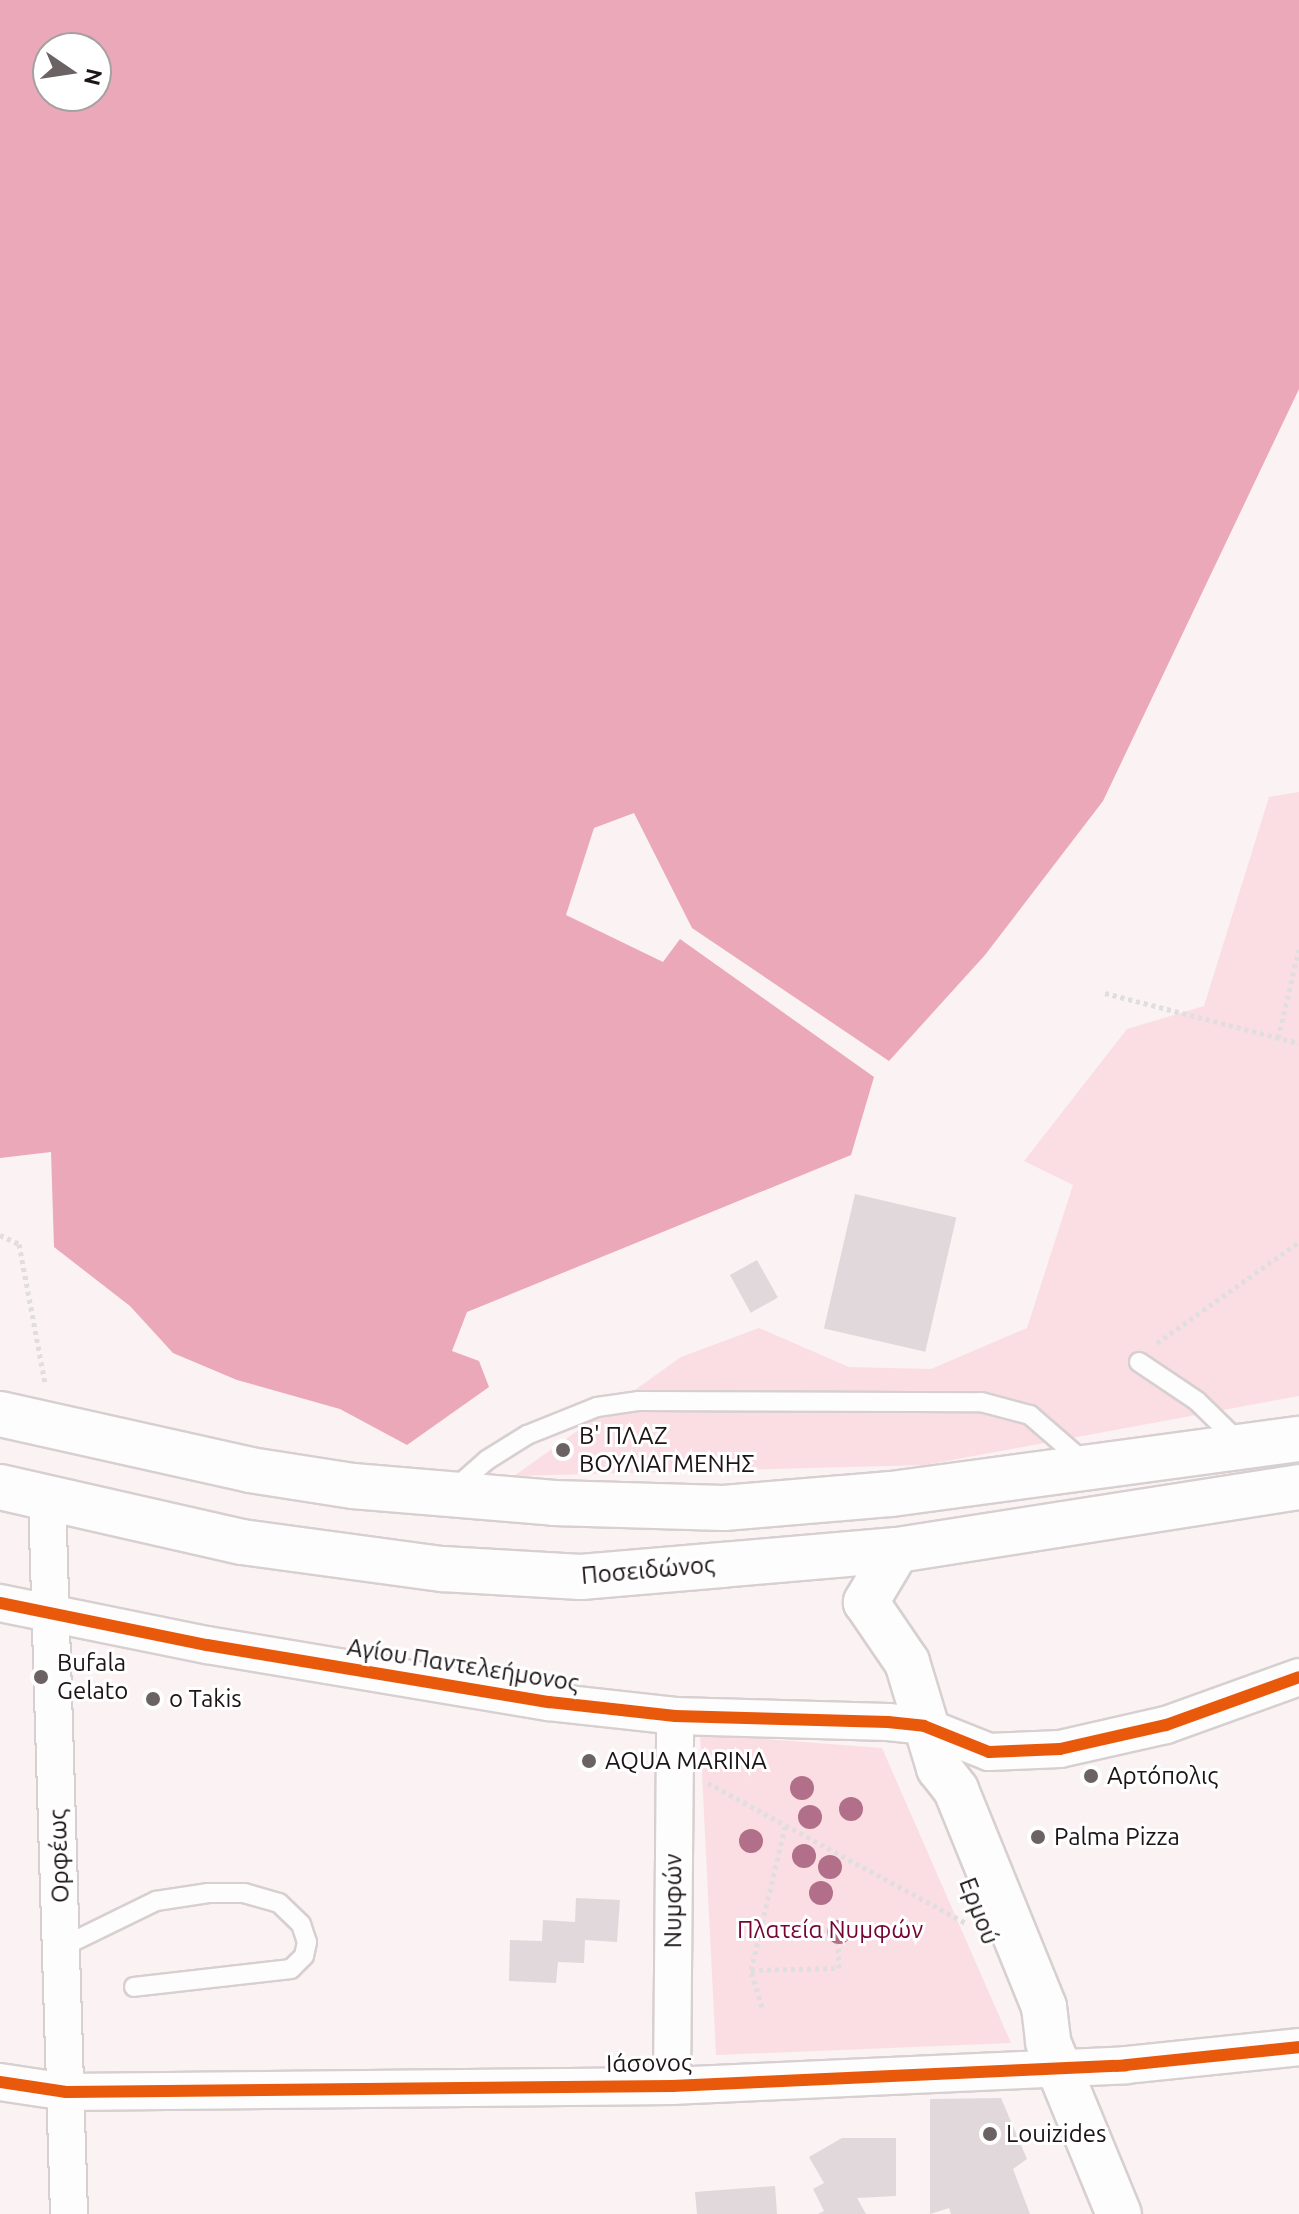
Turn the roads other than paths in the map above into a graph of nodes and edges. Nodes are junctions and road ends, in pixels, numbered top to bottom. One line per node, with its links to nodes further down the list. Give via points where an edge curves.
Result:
1 (1139, 1362): 4 (lane, via 1197,1401)
2 (0, 1414): 9 (main road, via 250,1470)
3 (1299, 1439): 4 (main road)
4 (1247, 1450): 5 (main road)
5 (1093, 1469): 8 (main road); 9 (lane, via 1030,1415 981,1402 638,1401 597,1407 527,1435 487,1460)
6 (0, 1487): 10 (main road, Ποσειδώνος)
7 (1299, 1487): 11 (main road, Ποσειδώνος)
8 (891, 1494): 9 (main road, via 724,1508); 11 (main road, Ερμού)
9 (445, 1497)
10 (47, 1498): 11 (main road, Ποσειδώνος, via 315,1553 566,1576); 13 (street, Ορφέως)
11 (897, 1550): 16 (main road, Ερμού, via 892,1644 907,1662)
12 (0, 1603): 13 (street, Αγίου Παντελεήμονος)
13 (52, 1611): 15 (street, Αγίου Παντελεήμονος, via 414,1681); 18 (street, Ορφέως)
14 (1299, 1677): 16 (street, Αγίου Παντελεήμονος, via 1166,1725 1060,1749 989,1752)
15 (675, 1716): 16 (street, Αγίου Παντελεήμονος, via 856,1719); 23 (street, Νυμφών)
16 (924, 1726): 17 (main road, Ερμού)
17 (939, 1768): 21 (main road, Ερμού, via 956,1790 1044,2007); 21 (main road, Ερμού, via 932,1791 1022,2025)
18 (62, 1947): 19 (lane, via 156,1901 208,1893 244,1893 279,1903 301,1924 304,1956 291,1969); 24 (street, Ορφέως)
19 (134, 1987)
20 (1299, 2047): 21 (street, Ιάσονος)
21 (1052, 2054): 23 (street, Ιάσονος); 26 (main road, Ερμού)
22 (0, 2082): 24 (street, Ιάσονος)
23 (672, 2086): 24 (street, Ιάσονος)
24 (66, 2092): 25 (street, Ορφέως)
25 (69, 2214)
26 (1119, 2214)

